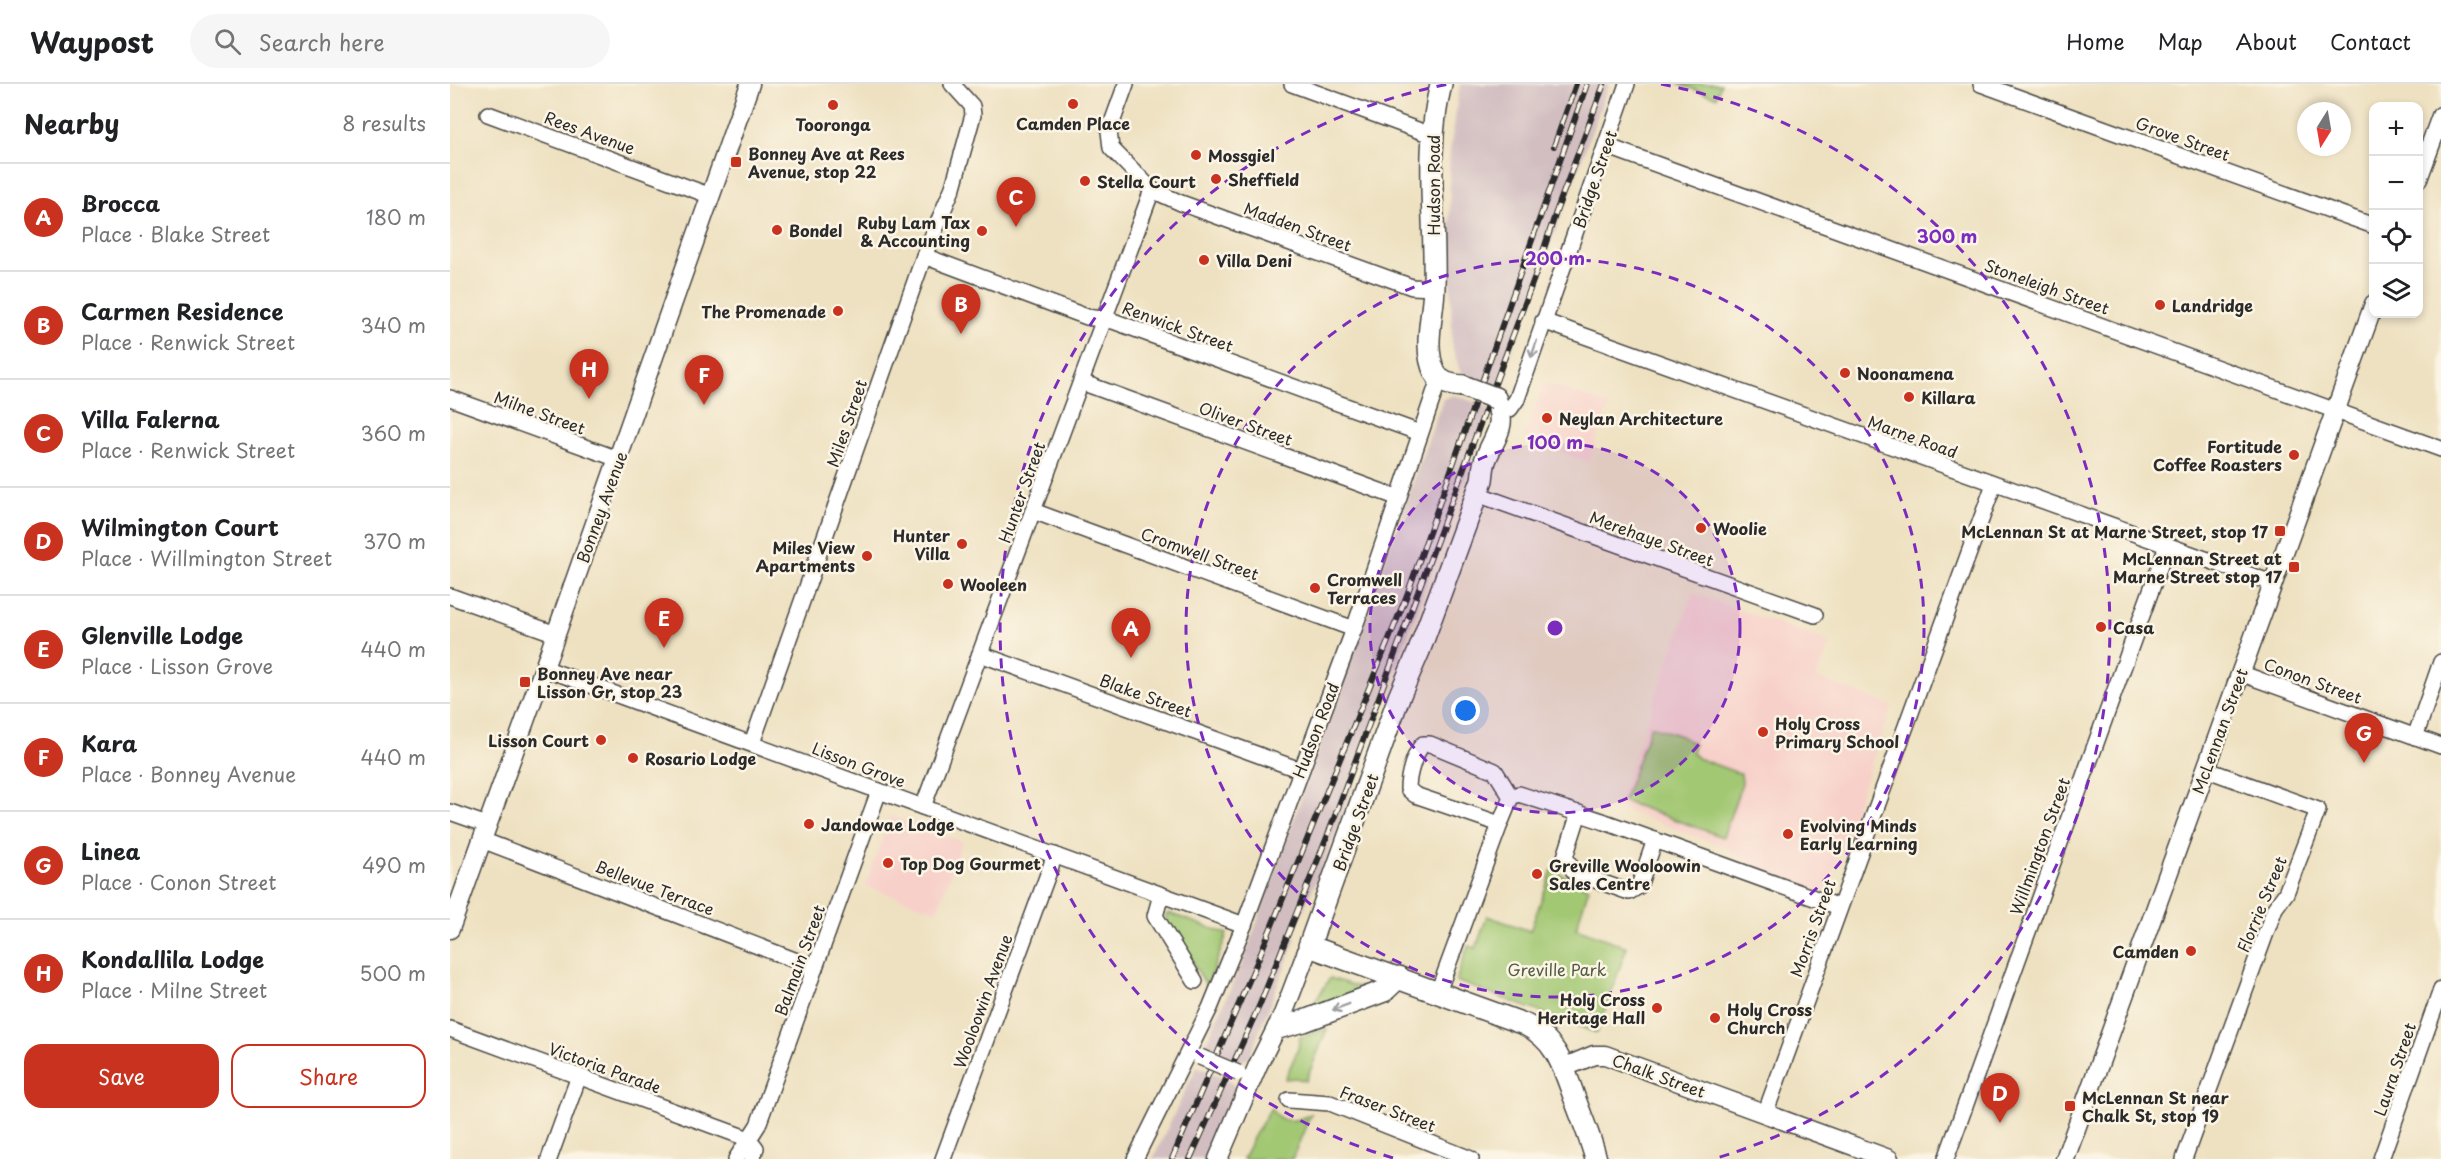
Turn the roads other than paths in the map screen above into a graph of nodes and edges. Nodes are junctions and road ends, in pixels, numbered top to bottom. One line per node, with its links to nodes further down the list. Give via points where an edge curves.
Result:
1 (750, 84): 15 (street, Bonney Avenue)
2 (952, 84): 17 (street, Miles Street, via 972,106 973,115 953,188)
3 (1126, 84): 14 (street, via 1109,131 1111,148)
4 (1292, 84): 10 (street)
5 (1441, 84): 10 (main road, Hudson Road)
6 (1627, 84): 12 (street, Bridge Street)
7 (1981, 84): 16 (street, Grove Street)
8 (488, 114): 15 (street, Rees Avenue)
9 (2441, 116): 11 (street)
10 (1431, 135): 18 (main road, Hudson Road)
11 (2436, 145): 13 (street)
12 (1606, 146): 21 (street, Bridge Street); 26 (street, Stoneleigh Street)
13 (2423, 170)
14 (1152, 190): 18 (street, Madden Street, via 1412,287); 20 (street, Hunter Street)
15 (711, 196): 29 (street, Bonney Avenue)
16 (2369, 225)
17 (924, 256): 20 (street, Renwick Street); 45 (street, Miles Street)
18 (1434, 288): 22 (main road, Hudson Road, via 1430,351 1432,365)
19 (2369, 315): 26 (street, McLennan Street)
20 (1104, 320): 23 (street, Hunter Street); 27 (street, Renwick Street)
21 (1543, 321): 25 (street, Bridge Street, one-way to 25, via 1517,399); 30 (street, Marne Road)
22 (1443, 374): 25 (main road, bridge, via 1450,385 1463,386); 27 (street, Hudson Road)
23 (1080, 382): 32 (street, Oliver Street); 33 (street, Hunter Street)
24 (450, 398): 29 (street, Milne Street)
25 (1503, 404): 31 (main road, Bridge Street)
26 (2335, 409): 28 (street, Stoneleigh Street); 35 (street, McLennan Street)
27 (1420, 433): 32 (street, Hudson Road)
28 (2441, 448)
29 (618, 459): 39 (street, Bonney Avenue)
30 (1994, 484): 34 (street, Marne Road); 59 (street, Morris Street)
31 (1480, 487): 37 (street, Merehaye Street); 62 (main road, Bridge Street)
32 (1399, 498): 38 (street, Hudson Road)
33 (1033, 511): 38 (street, Cromwell Street); 40 (street, Hunter Street)
34 (2167, 546): 35 (street, Marne Road); 87 (street, Willmington Street)
35 (2272, 583): 43 (street, McLennan Street)
36 (450, 596): 39 (street)
37 (1815, 615)
38 (1354, 629): 48 (street, Hudson Road)
39 (556, 634): 42 (street, Bonney Avenue)
40 (980, 654): 48 (street, Blake Street); 51 (street, Hunter Street)
41 (2441, 662): 44 (street)
42 (544, 668): 45 (street, Lisson Grove); 55 (street, Bonney Avenue)
43 (2240, 673): 44 (street, Conon Street); 47 (street, McLennan Street)
44 (2415, 737): 46 (street, Conon Street)
45 (752, 743): 49 (street, Lisson Grove)
46 (2441, 746)
47 (2205, 769): 88 (street, McLennan Street); 89 (street, Florrie Street, via 2318,810 2286,893 2275,908)
48 (1300, 770): 60 (street, Hudson Road)
49 (879, 791): 51 (street, Lisson Grove); 63 (street, Balmain Street)
50 (1511, 797): 53 (street, via 1528,796); 54 (street); 54 (street, via 1495,771 1431,744 1423,744 1419,749 1408,789 1415,795)
51 (923, 807): 57 (street, Lisson Grove)
52 (450, 812): 55 (street, Bellevue Terrace)
53 (1579, 813): 56 (street); 56 (street, via 1565,857 1575,873 1629,892 1639,886)
54 (1500, 824): 67 (street)
55 (485, 833): 61 (street, Bonney Avenue); 63 (street, Bellevue Terrace)
56 (1655, 840): 59 (street)
57 (1055, 855): 58 (street, Lisson Grove); 81 (street, Wooloowin Avenue)
58 (1161, 895): 60 (street, Lisson Grove); 65 (street, via 1155,916)
59 (1839, 907): 76 (street, Morris Street)
60 (1244, 925): 71 (street, Hudson Road)
61 (450, 929)
62 (1309, 946): 64 (main road); 69 (street, Bridge Street)
63 (815, 968): 77 (street, Balmain Street, via 758,1125)
64 (1399, 978): 67 (main road); 69 (main road, one-way to 69, via 1383,991)
65 (1195, 981)
66 (2441, 990): 68 (street, Laura Street)
67 (1438, 992): 72 (main road, via 1535,1030 1551,1044)
68 (2436, 1021): 90 (street, Laura Street)
69 (1278, 1028): 74 (street, Bridge Street)
70 (450, 1029): 73 (street, Victoria Parade)
71 (1194, 1054): 74 (street, bridge); 82 (street, Hudson Road)
72 (1565, 1067): 76 (street, Chalk Street, via 1594,1055 1605,1055); 85 (main road)
73 (579, 1076): 77 (street, Victoria Parade); 78 (street)
74 (1245, 1076): 83 (street, Bridge Street)
75 (1289, 1100): 84 (street, Fraser Street, via 1330,1103)
76 (1765, 1114): 86 (street, Chalk Street)
77 (748, 1138): 79 (street, Balmain Street); 80 (street, via 756,1148)
78 (549, 1159)
79 (736, 1159)
80 (752, 1159)
81 (943, 1159)
82 (1135, 1159)
83 (1218, 1159)
84 (1471, 1159)
85 (1596, 1159)
86 (1889, 1159)
87 (1946, 1159)
88 (2065, 1159)
89 (2184, 1159)
90 (2381, 1159)

